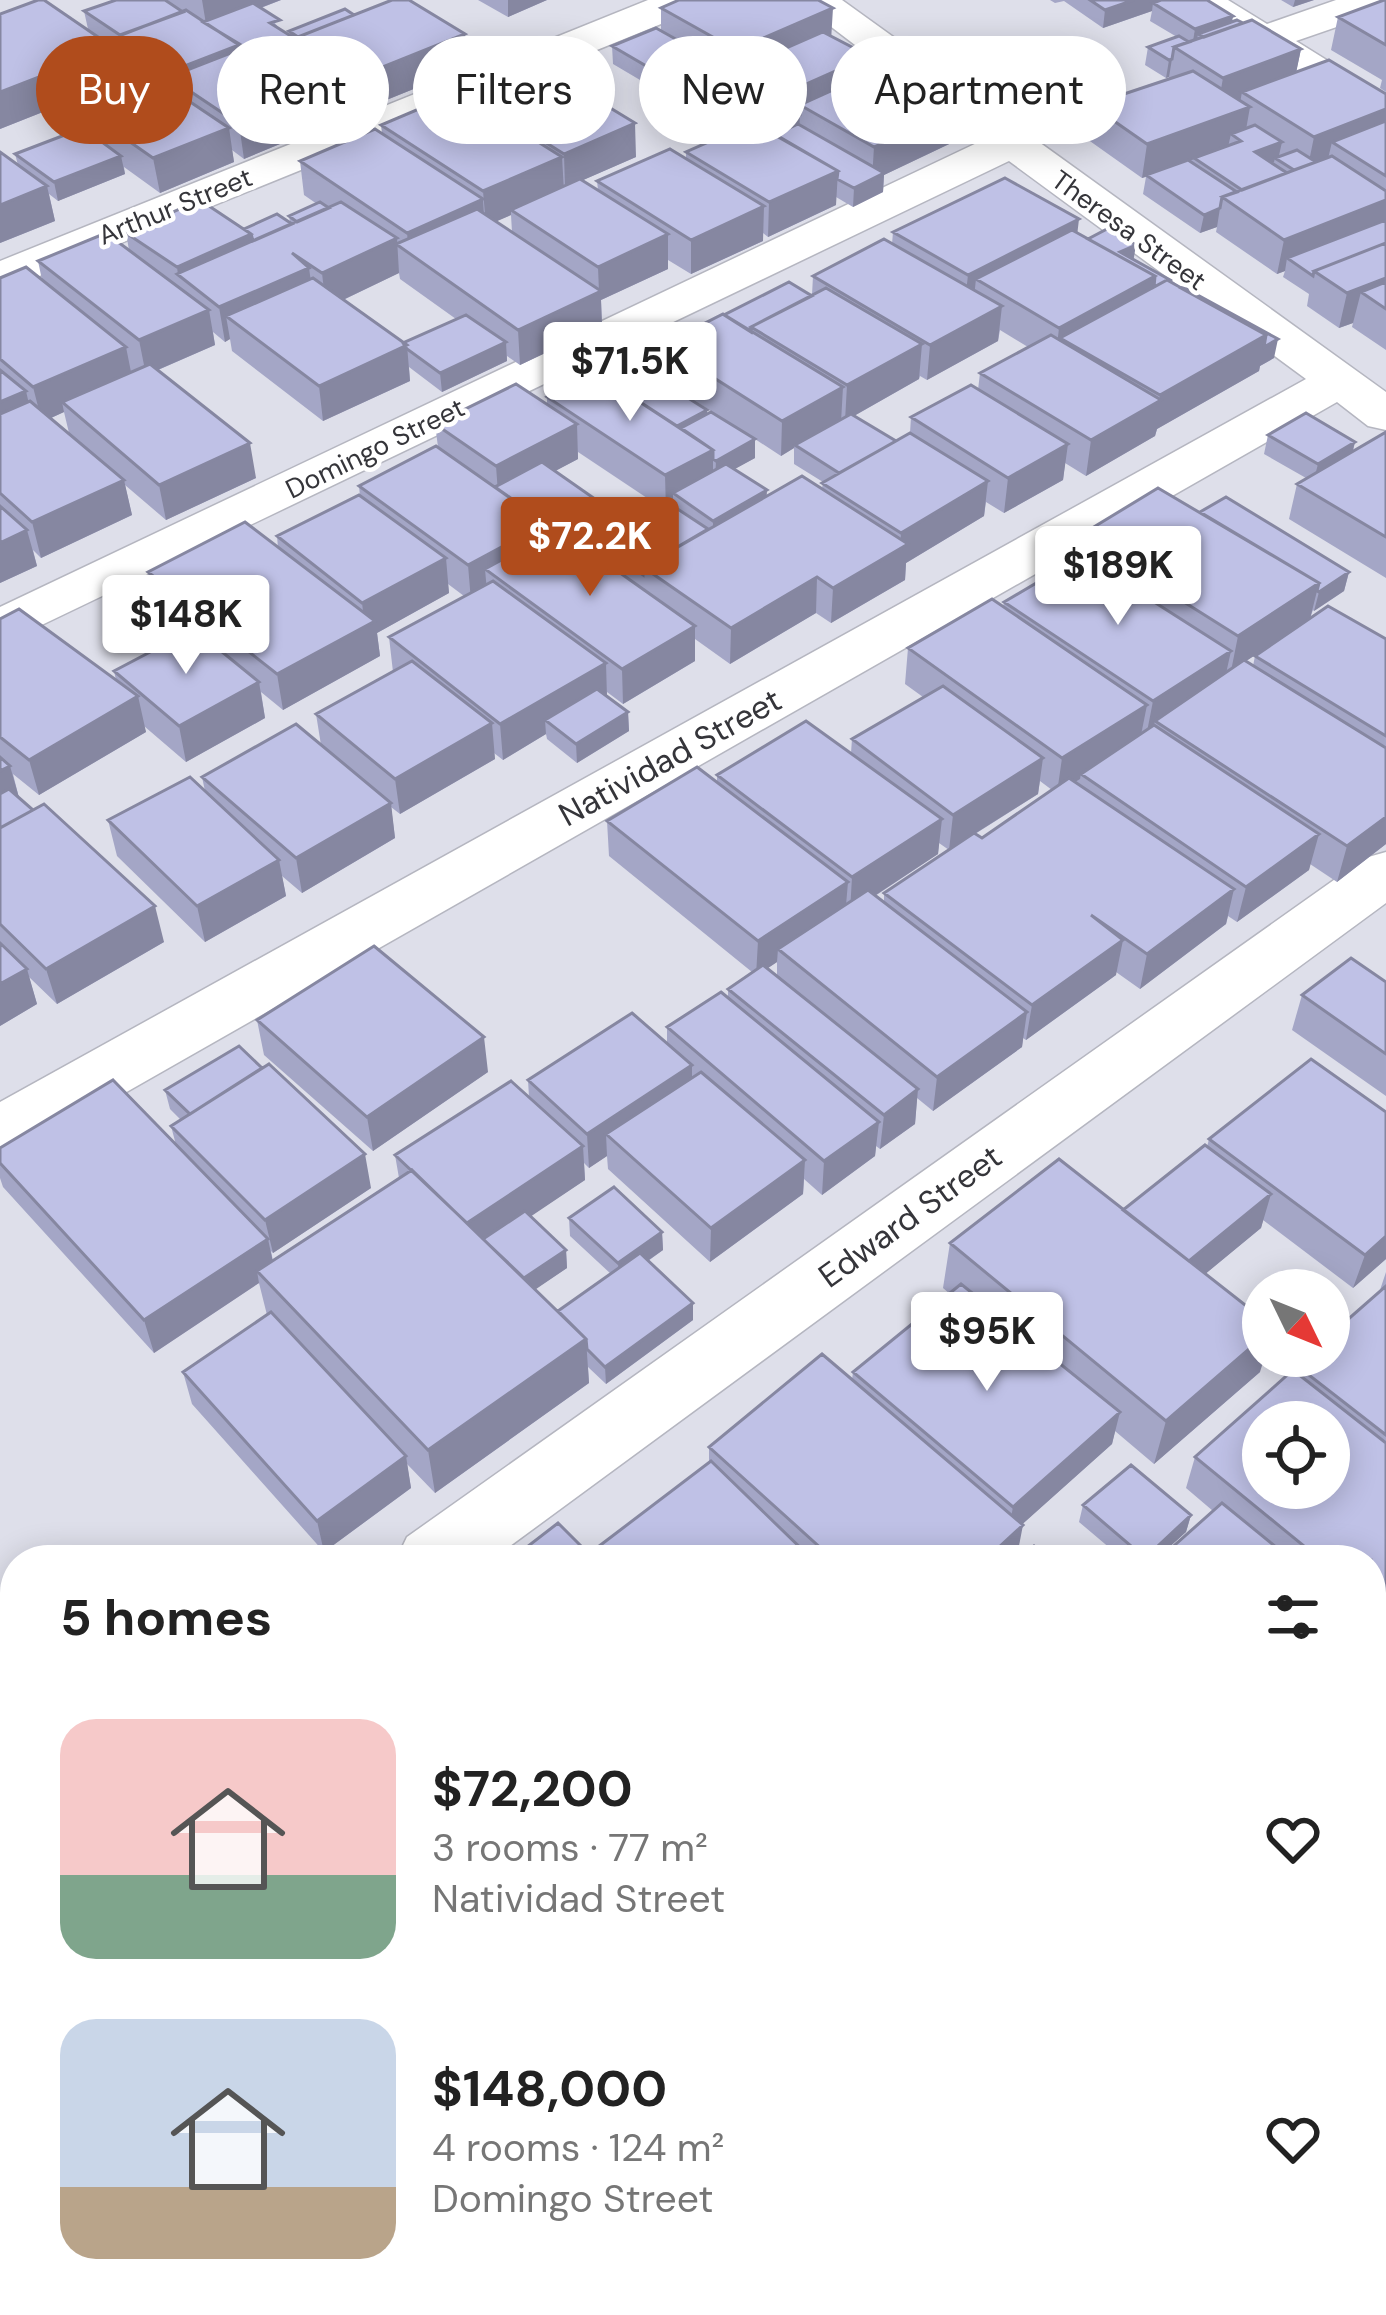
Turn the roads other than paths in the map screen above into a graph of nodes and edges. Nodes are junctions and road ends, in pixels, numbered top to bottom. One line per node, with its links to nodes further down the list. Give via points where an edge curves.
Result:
1 (684, 0): 5 (street, Arthur Street)
2 (816, 0): 6 (street, Theresa Street)
3 (1200, 0): 7 (street)
4 (1376, 0): 7 (street)
5 (594, 36)
6 (864, 36)
7 (1262, 39): 9 (street)
8 (413, 109): 11 (street, Arthur Street)
9 (1386, 115)
10 (1009, 144): 12 (street, Theresa Street); 14 (street, Domingo Street)
11 (0, 278)
12 (1339, 381): 13 (street, Theresa Street); 16 (street, Natividad Street)
13 (1386, 415)
14 (0, 628)
15 (1386, 873): 17 (street, Edward Street)
16 (0, 1132)
17 (455, 1545)

